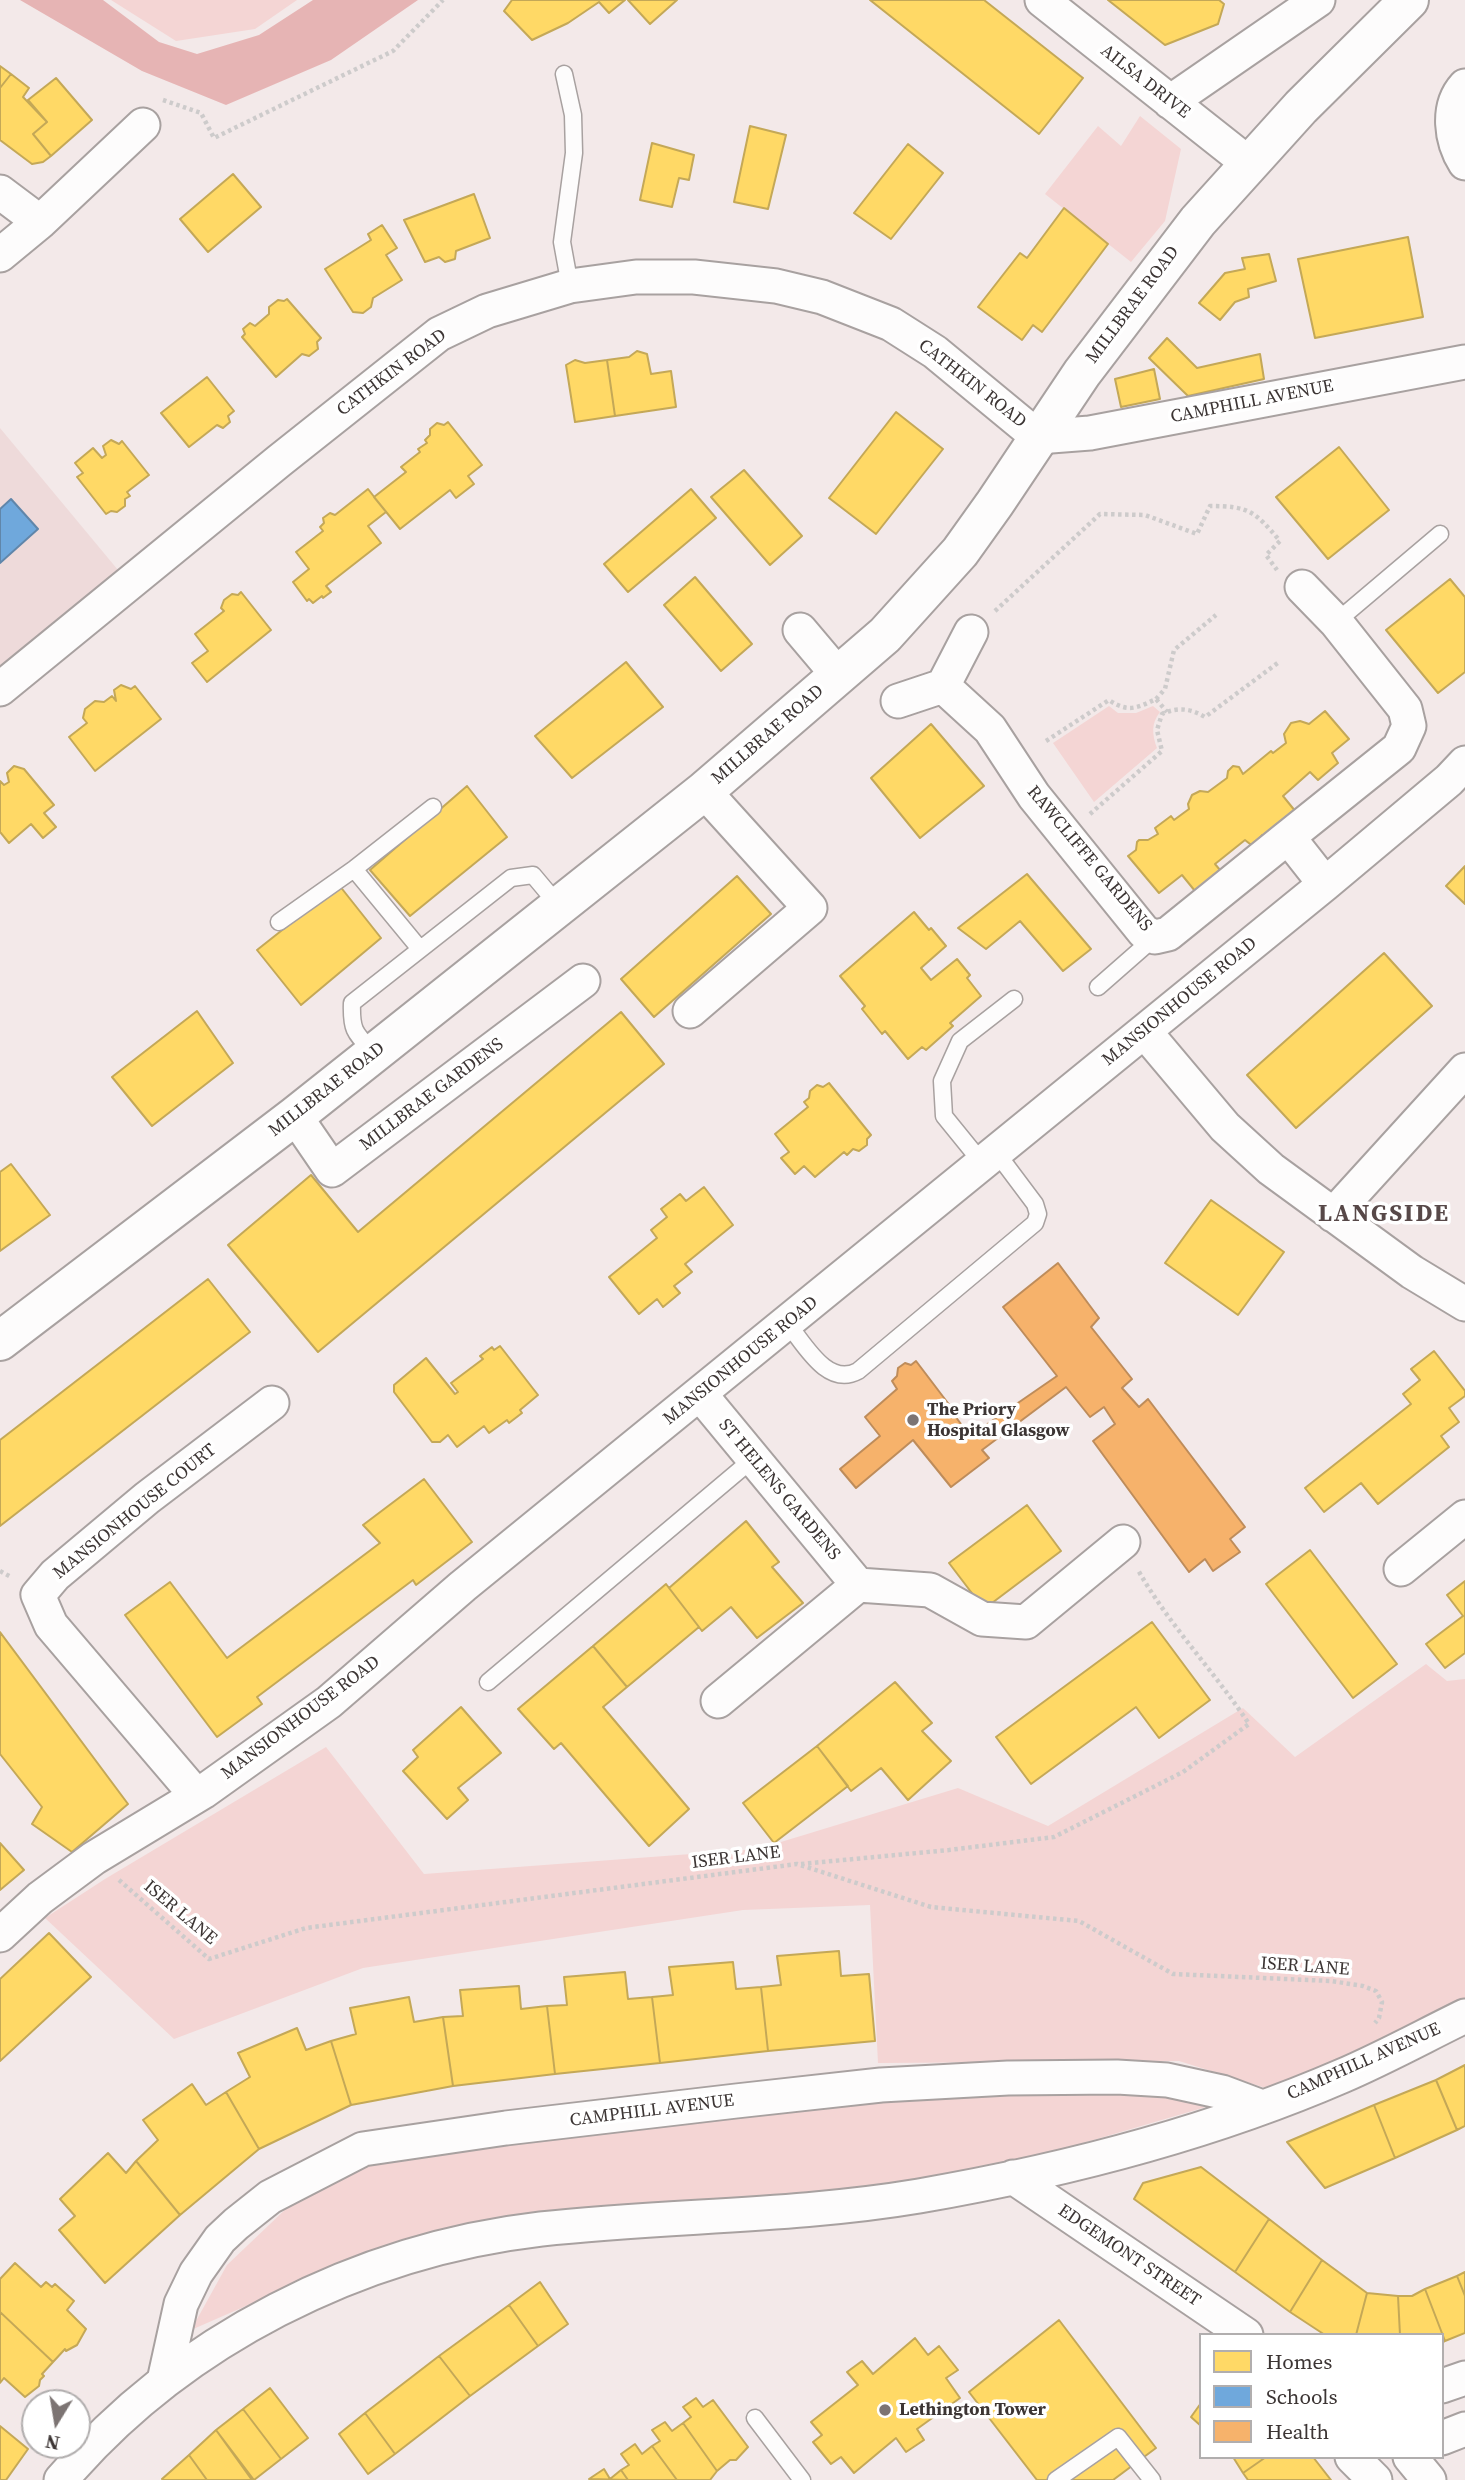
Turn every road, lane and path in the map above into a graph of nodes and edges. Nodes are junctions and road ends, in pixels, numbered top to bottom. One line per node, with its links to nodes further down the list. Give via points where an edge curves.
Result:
1 (443, 0): 8 (path, via 393,51 214,138 201,113 164,99)
2 (1042, 0): 7 (street, AILSA DRIVE)
3 (1318, 0): 7 (street)
4 (1409, 0): 9 (street, MILLBRAE ROAD)
5 (564, 74): 14 (lane, via 573,115 574,153 562,242)
6 (1465, 86): 10 (street, via 1459,92 1452,123)
7 (1170, 102): 9 (street, AILSA DRIVE)
8 (143, 125): 12 (street)
9 (1248, 163): 16 (street, MILLBRAE ROAD, via 1139,297)
10 (1465, 163)
11 (0, 192): 12 (street)
12 (40, 222): 13 (street)
13 (0, 255)
14 (570, 286): 16 (street, CATHKIN ROAD, via 636,277 694,277 776,286 822,297 891,324 935,352); 26 (street, CATHKIN ROAD, via 487,311 439,334)
15 (1465, 362): 16 (street, CAMPHILL AVENUE, via 1090,433)
16 (1038, 437): 24 (street, MILLBRAE ROAD, via 960,552 885,635)
17 (1440, 534): 20 (lane)
18 (1302, 587): 20 (street, RAWCLIFFE GARDENS); 22 (path, via 1287,583 1266,555 1280,541 1258,516 1236,506 1210,506 1198,534 1145,515 1100,514)
19 (1216, 615): 27 (path, via 1174,650 1165,690)
20 (1336, 622): 35 (street, RAWCLIFFE GARDENS, via 1405,709 1409,726 1399,747)
21 (800, 630): 24 (street)
22 (971, 632): 25 (street)
23 (1279, 662): 29 (path, via 1205,717 1175,708)
24 (838, 675): 32 (street, MILLBRAE ROAD)
25 (943, 686): 28 (street); 34 (street, RAWCLIFFE GARDENS, via 990,729)
26 (0, 689)
27 (1156, 699): 29 (path); 30 (path, via 1137,708 1120,707 1109,700)
28 (898, 701)
29 (1167, 712): 34 (path, via 1157,730 1162,751)
30 (1046, 741)
31 (1465, 763): 37 (street, MANSIONHOUSE ROAD)
32 (704, 791): 38 (street, MILLBRAE ROAD); 45 (street, via 810,908)
33 (433, 807): 36 (lane)
34 (1065, 835): 40 (street, RAWCLIFFE GARDENS, via 1144,932)
35 (1288, 837): 37 (street); 40 (street, RAWCLIFFE GARDENS, via 1168,934)
36 (354, 869): 39 (lane); 41 (lane)
37 (1325, 884): 46 (street, MANSIONHOUSE ROAD)
38 (559, 906): 41 (lane, via 533,875 511,878); 47 (street, MILLBRAE ROAD)
39 (279, 922)
40 (1155, 937): 43 (lane)
41 (420, 950): 47 (lane, via 352,1003 351,1024)
42 (583, 981): 49 (street, MILLBRAE GARDENS, via 332,1170)
43 (1098, 987)
44 (1014, 999): 50 (lane, via 960,1041 942,1081 944,1116)
45 (690, 1011)
46 (1144, 1032): 50 (street, MANSIONHOUSE ROAD); 51 (street, via 1225,1127 1271,1169)
47 (374, 1053): 49 (street, MILLBRAE ROAD)
48 (1465, 1070): 51 (street)
49 (295, 1116): 54 (street, MILLBRAE ROAD)
50 (989, 1158): 53 (street, MANSIONHOUSE ROAD); 53 (lane, via 1035,1204 1035,1223 858,1371 845,1376 829,1372)
51 (1333, 1215): 52 (street)
52 (1465, 1304)
53 (787, 1323): 55 (street, MANSIONHOUSE ROAD)
54 (0, 1341)
55 (700, 1394): 57 (street, ST HELENS GARDENS); 64 (street, MANSIONHOUSE ROAD, via 463,1586 329,1702)
56 (272, 1403): 64 (street, MANSIONHOUSE COURT, via 147,1498 55,1575 38,1595 51,1625)
57 (754, 1458): 61 (street, ST HELENS GARDENS); 62 (lane)
58 (1465, 1517): 60 (street)
59 (1123, 1542): 61 (street, via 1026,1622 982,1619 930,1590); 66 (path, via 1154,1598 1249,1724 1183,1772 1054,1837)
60 (1401, 1569)
61 (858, 1585): 63 (street)
62 (488, 1682)
63 (718, 1700)
64 (197, 1795): 65 (street, MANSIONHOUSE ROAD)
65 (94, 1858): 66 (path, ISER LANE, via 209,1959 306,1928); 67 (street, MANSIONHOUSE ROAD)
66 (797, 1864): 69 (path, ISER LANE, via 931,1907 1079,1921 1173,1974 1363,1986 1376,1991 1382,2002 1379,2018)
67 (0, 1935)
68 (1465, 2016): 70 (street, CAMPHILL AVENUE, via 1342,2076)
69 (1369, 2030)
70 (1262, 2107): 71 (street, CAMPHILL AVENUE, via 1152,2142); 74 (street, CAMPHILL AVENUE, via 1167,2080 1008,2078 881,2085 363,2149 270,2197 220,2239 181,2304)
71 (1013, 2177): 72 (street, EDGEMONT STREET); 74 (street, CAMPHILL AVENUE, via 844,2207 539,2230 465,2242 395,2260 285,2306)
72 (1242, 2333)
73 (1465, 2378): 75 (street)
74 (164, 2381): 81 (street, CAMPHILL AVENUE, via 121,2417)
75 (1444, 2385)
76 (755, 2418): 82 (lane)
77 (1465, 2429): 78 (street)
78 (1444, 2437)
79 (1354, 2459): 85 (street)
80 (1412, 2459): 86 (street)
81 (61, 2480)
82 (802, 2480)
83 (1056, 2480): 84 (lane, via 1118,2437)
84 (1152, 2480)
85 (1375, 2480)
86 (1429, 2480)

